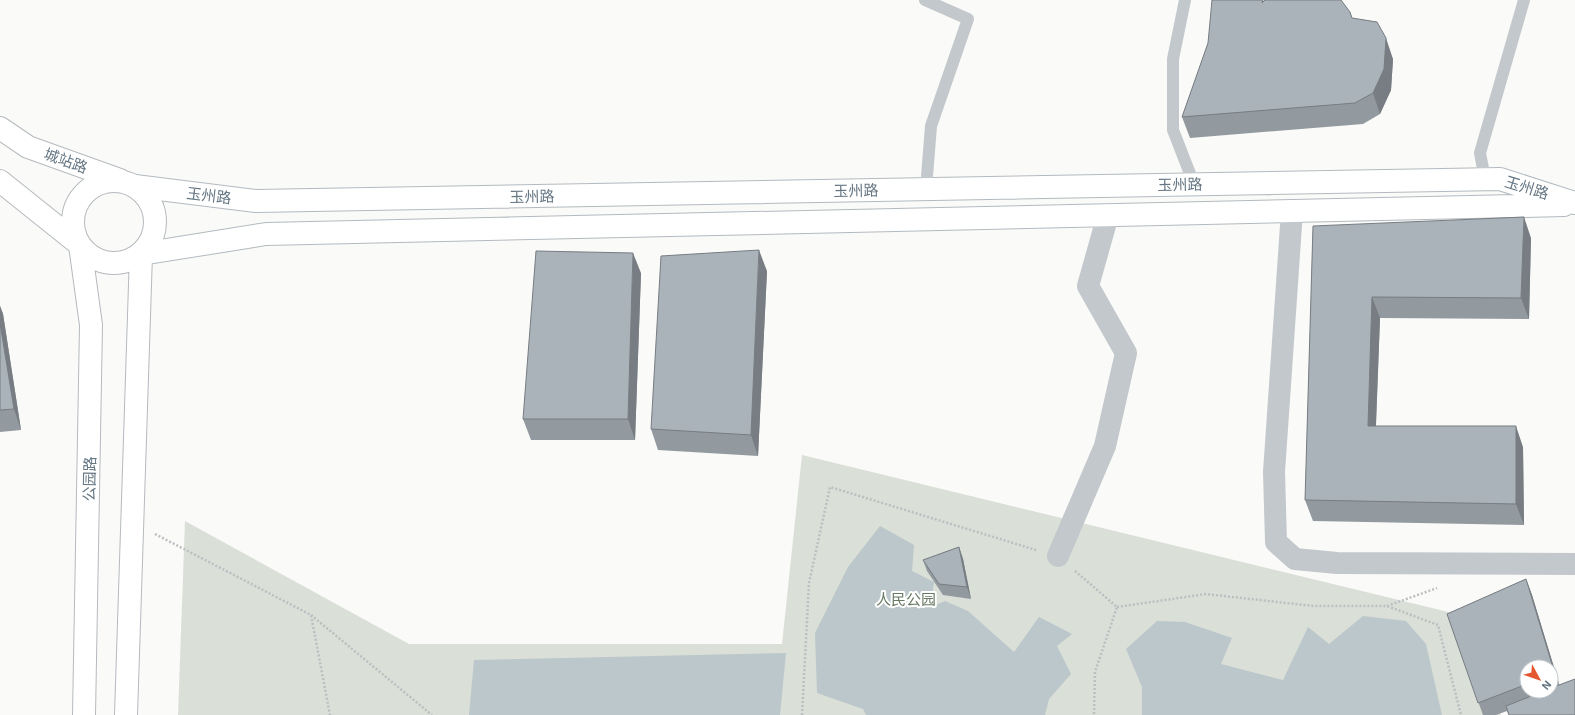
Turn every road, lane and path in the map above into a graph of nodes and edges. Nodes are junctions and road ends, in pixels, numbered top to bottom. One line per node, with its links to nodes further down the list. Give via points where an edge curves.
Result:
1 (925, 0): 9 (lane, via 968,19 931,126)
2 (1185, 0): 7 (lane, via 1173,59 1173,130)
3 (1524, 0): 5 (lane, via 1480,153)
4 (0, 128): 8 (main road, 城站路, via 28,147)
5 (1485, 179): 7 (main road, 玉州路); 10 (main road, 玉州路, via 1500,179)
6 (0, 181): 13 (main road)
7 (1194, 184): 9 (main road, 玉州路)
8 (135, 186): 9 (main road, 玉州路, via 256,201); 13 (main road, via 122,181 109,181 97,184 86,192 78,202 73,216 74,230); 14 (main road, via 145,194 156,217 150,243)
9 (926, 189)
10 (1575, 204): 11 (main road, 玉州路)
11 (1292, 211): 12 (main road, 玉州路); 17 (street, via 1274,472 1276,542 1295,559 1337,563)
12 (1108, 215): 14 (main road, 玉州路, via 266,234); 16 (street, via 1088,286 1126,353 1105,446)
13 (80, 245): 14 (main road, via 88,254 101,261 115,264 129,261); 20 (main road, 公园路, via 91,325)
14 (141, 254): 15 (main road)
15 (132, 522): 19 (path); 21 (main road)
16 (1058, 556): 18 (path); 24 (path, via 830,487 808,583)
17 (1575, 564)
18 (1117, 607): 25 (path, via 1095,672); 26 (path, via 1206,594 1313,606 1387,606 1438,624)
19 (311, 615): 22 (path); 23 (path)
20 (84, 715)
21 (126, 715)
22 (330, 715)
23 (432, 715)
24 (802, 715)
25 (1094, 715)
26 (1461, 715)

